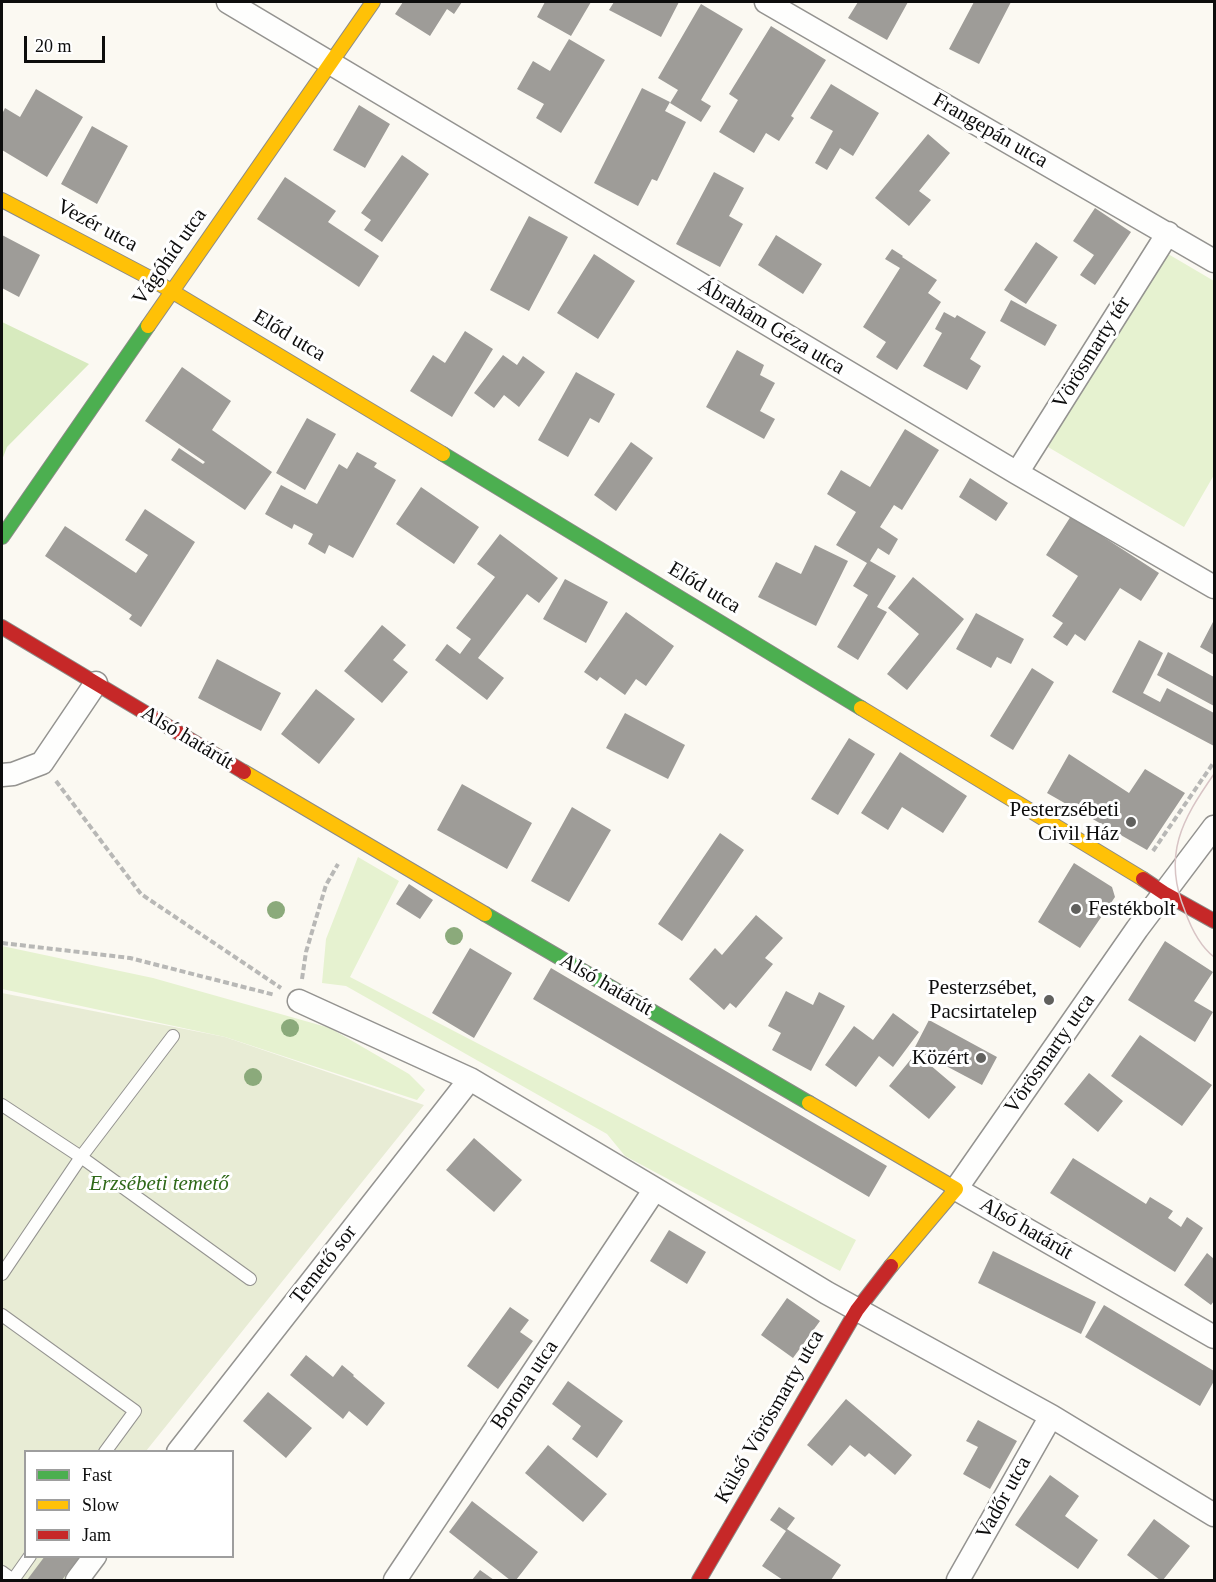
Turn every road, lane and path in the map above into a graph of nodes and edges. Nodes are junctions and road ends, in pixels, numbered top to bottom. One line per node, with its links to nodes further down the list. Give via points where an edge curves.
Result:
1 (228, 2): 4 (street, Ábrahám Géza utca)
2 (373, 2): 4 (street, Vágóhíd utca)
3 (766, 2): 6 (street, Frangepán utca)
4 (330, 63): 8 (street, Vágóhíd utca); 9 (street, Ábrahám Géza utca)
5 (2, 200): 8 (street, Vezér utca)
6 (1168, 233): 7 (street, Frangepán utca); 9 (street, Vörösmarty tér)
7 (1215, 261)
8 (172, 290): 10 (street, Vágóhíd utca); 20 (street, Előd utca)
9 (1017, 473): 11 (street, Ábrahám Géza utca)
10 (2, 537)
11 (1215, 587)
12 (2, 627): 13 (street, Alsó határút)
13 (96, 683): 15 (street); 18 (street, Alsó határút)
14 (1215, 762): 19 (path)
15 (42, 763): 16 (street); 23 (path, via 141,894)
16 (2, 775)
17 (1215, 827): 20 (street, Vörösmarty utca)
18 (354, 838): 23 (path, via 326,885 306,952); 29 (street, Alsó határút)
19 (1152, 852)
20 (1164, 893): 21 (street, Előd utca); 29 (street, Vörösmarty utca)
21 (1215, 921)
22 (2, 942): 23 (path, via 130,958)
23 (299, 1000): 25 (street)
24 (173, 1036): 27 (lane)
25 (470, 1079): 28 (street); 38 (street, Temető sor)
26 (2, 1105): 27 (lane)
27 (81, 1157): 30 (lane); 31 (lane)
28 (655, 1189): 33 (street); 44 (street, Borona utca)
29 (956, 1189): 32 (street, Vörösmarty utca); 35 (street, Alsó határút)
30 (2, 1274)
31 (250, 1278)
32 (881, 1278): 33 (street, Külső Vörösmarty utca)
33 (857, 1310): 36 (street); 45 (street, Külső Vörösmarty utca)
34 (2, 1315): 37 (lane, via 135,1411)
35 (1215, 1337)
36 (1051, 1416): 39 (street); 46 (street, Vadőr utca)
37 (106, 1450)
38 (180, 1450)
39 (1215, 1515)
40 (29, 1558): 42 (lane, via 12,1580)
41 (94, 1558): 43 (street)
42 (2, 1572)
43 (76, 1581)
44 (395, 1581)
45 (699, 1581)
46 (958, 1581)

